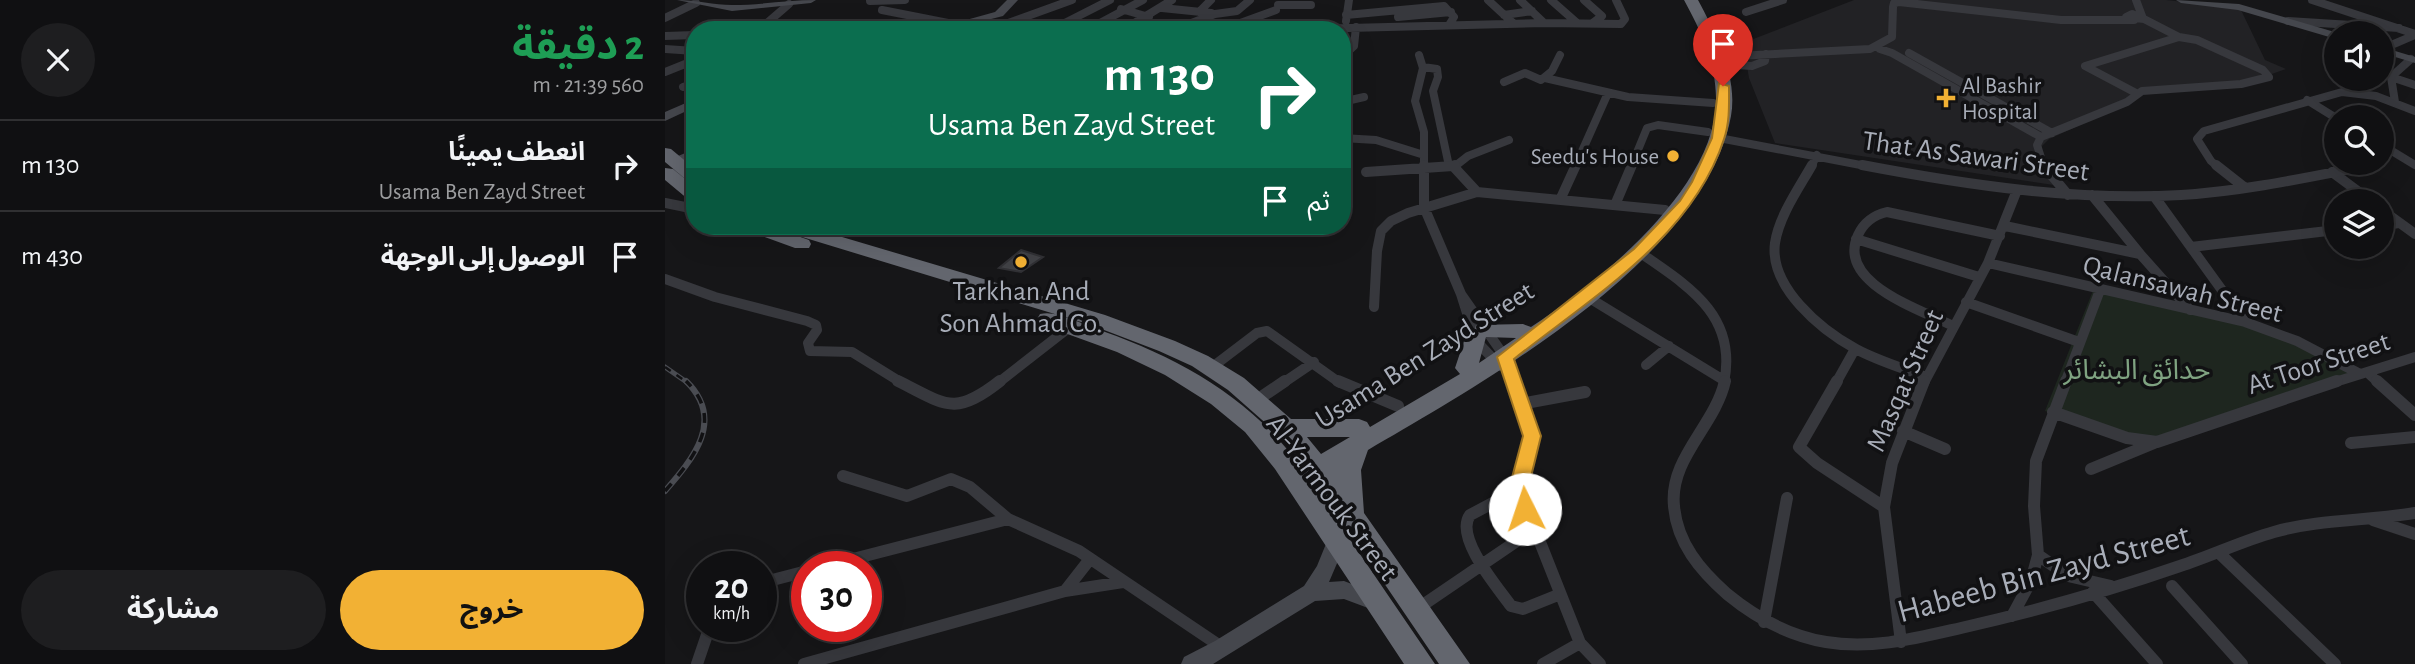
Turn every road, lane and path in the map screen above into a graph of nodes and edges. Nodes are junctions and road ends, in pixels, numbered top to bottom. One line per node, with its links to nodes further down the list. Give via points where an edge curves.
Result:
1 (682, 0): 24 (street)
2 (811, 0): 27 (street)
3 (905, 0): 25 (street)
4 (1013, 0): 50 (street, via 999,14)
5 (1072, 0): 51 (street)
6 (1089, 0): 28 (street)
7 (1143, 0): 37 (street)
8 (1172, 0): 34 (street)
9 (1211, 0): 39 (street)
10 (1250, 0): 42 (street, via 1234,12)
11 (1349, 0): 40 (street)
12 (1427, 0): 35 (street)
13 (1488, 0): 43 (street)
14 (1520, 0): 38 (street)
15 (1551, 0): 60 (street)
16 (1584, 0): 61 (street, via 1602,16)
17 (1616, 0): 61 (street, via 1625,21)
18 (1682, 0): 105 (highway, Usama Ben Zayd Street, via 1710,61)
19 (1691, 0): 86 (highway, Usama Ben Zayd Street)
20 (1783, 0): 30 (street)
21 (1959, 0): 33 (street)
22 (2182, 0): 26 (street)
23 (2312, 0): 68 (street)
24 (700, 1): 27 (street, via 732,8); 45 (street)
25 (870, 1)
26 (2200, 1): 59 (street)
27 (792, 2): 48 (street)
28 (1106, 2): 37 (street); 52 (street)
29 (1313, 3): 32 (street); 57 (street)
30 (1763, 3): 41 (street)
31 (2137, 3): 47 (street)
32 (1278, 5): 56 (street)
33 (1954, 6): 47 (street, via 2086,22); 73 (street, via 1895,3)
34 (1162, 8): 39 (street); 44 (street)
35 (1415, 8): 40 (street); 46 (street); 64 (street); 65 (street, via 1451,12 1454,18)
36 (882, 10): 49 (street)
37 (1124, 10): 44 (street); 53 (street)
38 (1532, 11): 43 (street); 63 (street)
39 (1199, 12): 42 (street)
40 (1346, 12): 58 (street)
41 (1747, 12)
42 (1215, 14): 55 (street)
43 (1504, 15): 62 (street)
44 (1149, 17): 54 (street)
45 (665, 18)
46 (1388, 18)
47 (2140, 18): 74 (street)
48 (770, 21)
49 (938, 21)
50 (967, 21)
51 (1014, 21)
52 (1069, 21)
53 (1104, 21)
54 (1141, 21)
55 (1197, 21)
56 (1242, 21)
57 (1307, 21)
58 (1345, 21)
59 (2288, 21): 68 (street); 69 (street)
60 (1576, 22): 61 (street); 63 (street)
61 (1594, 22)
62 (1513, 23): 63 (street); 65 (street)
63 (1544, 23)
64 (1421, 25): 65 (street); 67 (street)
65 (1449, 25)
66 (1351, 27): 67 (street)
67 (1356, 27): 76 (street, via 1356,42)
68 (2399, 28): 71 (street)
69 (2324, 32)
70 (686, 35): 72 (street)
71 (2415, 35): 75 (street)
72 (665, 36)
73 (1892, 37): 78 (street); 81 (street)
74 (2175, 38): 100 (street, via 2085,66); 100 (street, via 2197,40 2269,75 2233,85)
75 (2394, 44)
76 (1351, 47)
77 (665, 49): 80 (street)
78 (1870, 49): 79 (street); 83 (street)
79 (1880, 49): 81 (street); 114 (street)
80 (686, 50)
81 (1909, 53): 112 (street)
82 (2394, 53): 87 (street)
83 (1766, 54): 86 (street); 86 (street, via 1765,61 1752,66)
84 (1419, 55): 89 (street)
85 (1560, 55): 92 (street)
86 (1719, 60): 113 (highway, Usama Ben Zayd Street, via 1724,100)
87 (2413, 60): 91 (street)
88 (686, 64): 90 (street)
89 (1423, 67): 118 (street, via 1415,101 1424,132); 126 (street, via 1437,69 1433,91)
90 (665, 72)
91 (2394, 72)
92 (1545, 78): 94 (street, via 1525,74); 99 (street)
93 (2394, 78): 95 (street)
94 (1504, 82)
95 (2415, 85)
96 (686, 86): 97 (street)
97 (683, 87)
98 (2393, 91): 104 (street)
99 (1608, 93): 105 (street); 140 (street)
100 (2136, 93): 112 (street, via 2127,102)
101 (1364, 97): 102 (street)
102 (1351, 100)
103 (2307, 100): 104 (street, via 2350,91); 109 (street); 133 (street, via 2204,131 2197,139 2204,154)
104 (2395, 102): 110 (street)
105 (1713, 103): 113 (highway, Usama Ben Zayd Street)
106 (686, 105): 108 (street)
107 (686, 106): 111 (street)
108 (665, 111)
109 (2324, 111)
110 (2415, 111)
111 (665, 117)
112 (2052, 133): 114 (street)
113 (1713, 135): 119 (street, That As Sawari Street); 142 (street, That As Sawari Street, via 1658,125 1647,128); 145 (highway, Usama Ben Zayd Street); 156 (highway, Usama Ben Zayd Street, via 1699,182 1685,204)
114 (2041, 137): 137 (street, via 2037,145 2040,160)
115 (1351, 139): 118 (street, via 1376,140)
116 (1509, 140): 126 (street)
117 (2394, 152): 122 (street)
118 (1424, 155): 127 (street)
119 (1817, 155): 135 (street, That As Sawari Street); 171 (street, via 1780,229 1777,267 1803,308)
120 (686, 156): 124 (street)
121 (2415, 156): 122 (street, That As Sawari Street)
122 (2405, 158): 123 (street, That As Sawari Street); 125 (street)
123 (2394, 160)
124 (667, 162): 129 (highway); 132 (highway)
125 (2415, 164)
126 (1451, 166): 127 (street); 136 (street)
127 (1423, 169): 128 (street); 144 (street)
128 (1366, 172)
129 (686, 173)
130 (2324, 173): 133 (street, That As Sawari Street)
131 (2336, 175): 134 (street)
132 (686, 185)
133 (2244, 187): 139 (street, That As Sawari Street)
134 (2355, 189)
135 (2017, 190): 137 (street, That As Sawari Street); 149 (street, Masqat Street)
136 (1477, 192): 140 (street); 144 (street)
137 (2068, 195): 138 (street, That As Sawari Street)
138 (2092, 195): 139 (street, That As Sawari Street); 157 (street)
139 (2154, 196): 155 (street)
140 (1560, 200): 142 (street)
141 (665, 203): 143 (street)
142 (1615, 205): 145 (street)
143 (686, 207)
144 (1424, 207): 164 (street, via 1398,217 1381,231); 172 (street, via 1461,294)
145 (1665, 210): 172 (highway, Usama Ben Zayd Street, via 1610,263)
146 (2394, 218): 147 (street)
147 (2400, 223): 148 (street); 151 (street)
148 (2394, 224)
149 (2003, 231): 154 (street, via 1887,212 1868,220); 157 (street); 158 (street, Masqat Street)
150 (2324, 231): 155 (street)
151 (2415, 234)
152 (777, 235): 166 (highway, Al-Yarmouk Street)
153 (813, 235): 166 (highway, Al-Yarmouk Street)
154 (1856, 239): 159 (street); 168 (street, via 1856,263 1870,283)
155 (2191, 247): 167 (street)
156 (1639, 252): 162 (highway, Usama Ben Zayd Street); 179 (street, Habeeb Bin Zayd Street, via 1691,288 1710,308 1727,346)
157 (2140, 254): 165 (street)
158 (1988, 263): 159 (street, Masqat Street); 161 (street, Qalansawah Street)
159 (1979, 278): 163 (street, Masqat Street)
160 (665, 279): 166 (street, via 807,321 817,330 808,343 810,351 852,352 884,374 953,405 981,396)
161 (2100, 290): 165 (street, Qalansawah Street); 169 (street)
162 (1586, 296): 170 (street); 172 (highway, Usama Ben Zayd Street)
163 (1966, 302): 168 (street, Masqat Street); 169 (street)
164 (1374, 307)
165 (2190, 310): 167 (street, Qalansawah Street)
166 (1062, 318): 176 (highway, Al-Yarmouk Street, via 1167,346); 193 (highway, Al-Yarmouk Street, via 1160,360 1208,389)
167 (2245, 322): 177 (street, Qalansawah Street)
168 (1952, 326): 178 (street, Masqat Street)
169 (2079, 342): 184 (street)
170 (1669, 346): 175 (street); 179 (street)
171 (1855, 349): 178 (street); 198 (street, via 1799,447)
172 (1493, 352): 182 (street); 183 (highway, Usama Ben Zayd Street); 188 (highway, Usama Ben Zayd Street)
173 (2415, 357): 177 (street, At Toor Street)
174 (1314, 362): 176 (street, via 1266,330); 181 (street); 183 (street, via 1349,388)
175 (1646, 365)
176 (1211, 368): 181 (highway, Al-Yarmouk Street)
177 (2364, 373): 185 (street, Qalansawah Street); 190 (street, At Toor Street)
178 (1926, 377): 187 (street, Masqat Street)
179 (1725, 381): 221 (street, Habeeb Bin Zayd Street, via 1719,402 1681,464 1674,495 1676,524 1700,568)
180 (1585, 392): 182 (street)
181 (1257, 400): 186 (highway, Al-Yarmouk Street)
182 (1521, 404): 196 (street, via 1532,441)
183 (1398, 406): 188 (highway, Usama Ben Zayd Street)
184 (2053, 412): 190 (street, via 2127,438); 208 (street, via 2036,461)
185 (2415, 415)
186 (1286, 428): 188 (highway); 193 (highway, Al-Yarmouk Street)
187 (1903, 431): 192 (street); 198 (street, Masqat Street)
188 (1358, 436): 193 (highway, Usama Ben Zayd Street); 199 (highway, via 1349,470)
189 (2415, 437): 191 (street)
190 (2157, 442): 194 (street, At Toor Street)
191 (2351, 443)
192 (1945, 449)
193 (1303, 468): 199 (highway, Al-Yarmouk Street); 205 (highway, Al-Yarmouk Street)
194 (2091, 469)
195 (843, 476): 201 (street, via 907,496 955,480)
196 (1519, 489): 203 (street); 210 (street, via 1467,520 1466,533)
197 (1787, 498): 221 (street)
198 (1884, 507): 223 (street, Masqat Street)
199 (1352, 514): 219 (highway, Al-Yarmouk Street)
200 (2413, 517): 202 (street, Habeeb Bin Zayd Street)
201 (1009, 519): 206 (street); 209 (street)
202 (2370, 520): 204 (street); 207 (street, Habeeb Bin Zayd Street, via 2275,532)
203 (1533, 530): 210 (street); 217 (street)
204 (2415, 534)
205 (1337, 540): 215 (street, via 1326,570); 218 (highway, Al-Yarmouk Street)
206 (882, 552)
207 (2220, 553): 212 (street, Habeeb Bin Zayd Street); 235 (street)
208 (2038, 555): 212 (street, via 2068,576); 220 (street, via 2031,581)
209 (1090, 559): 211 (street); 214 (street)
210 (1481, 563): 217 (street, via 1515,608); 219 (street)
211 (1123, 582): 214 (street); 225 (street)
212 (2113, 586): 216 (street, Habeeb Bin Zayd Street)
213 (2172, 586): 234 (street)
214 (1065, 591): 227 (street)
215 (1311, 592): 218 (street, via 1344,590); 225 (street)
216 (2093, 592): 220 (street, Habeeb Bin Zayd Street); 233 (street)
217 (1558, 595): 224 (street)
218 (1383, 604): 229 (highway, Al-Yarmouk Street)
219 (1417, 609): 230 (highway, Al-Yarmouk Street)
220 (2012, 615): 223 (street, Habeeb Bin Zayd Street)
221 (1764, 622): 223 (street, Habeeb Bin Zayd Street, via 1826,642)
222 (705, 642): 226 (street)
223 (1901, 642)
224 (1580, 643): 231 (street); 232 (street)
225 (1223, 648): 228 (street)
226 (697, 664)
227 (804, 664)
228 (1192, 664)
229 (1422, 664)
230 (1456, 664)
231 (1543, 664)
232 (1600, 664)
233 (2157, 664)
234 (2242, 664)
235 (2335, 664)

